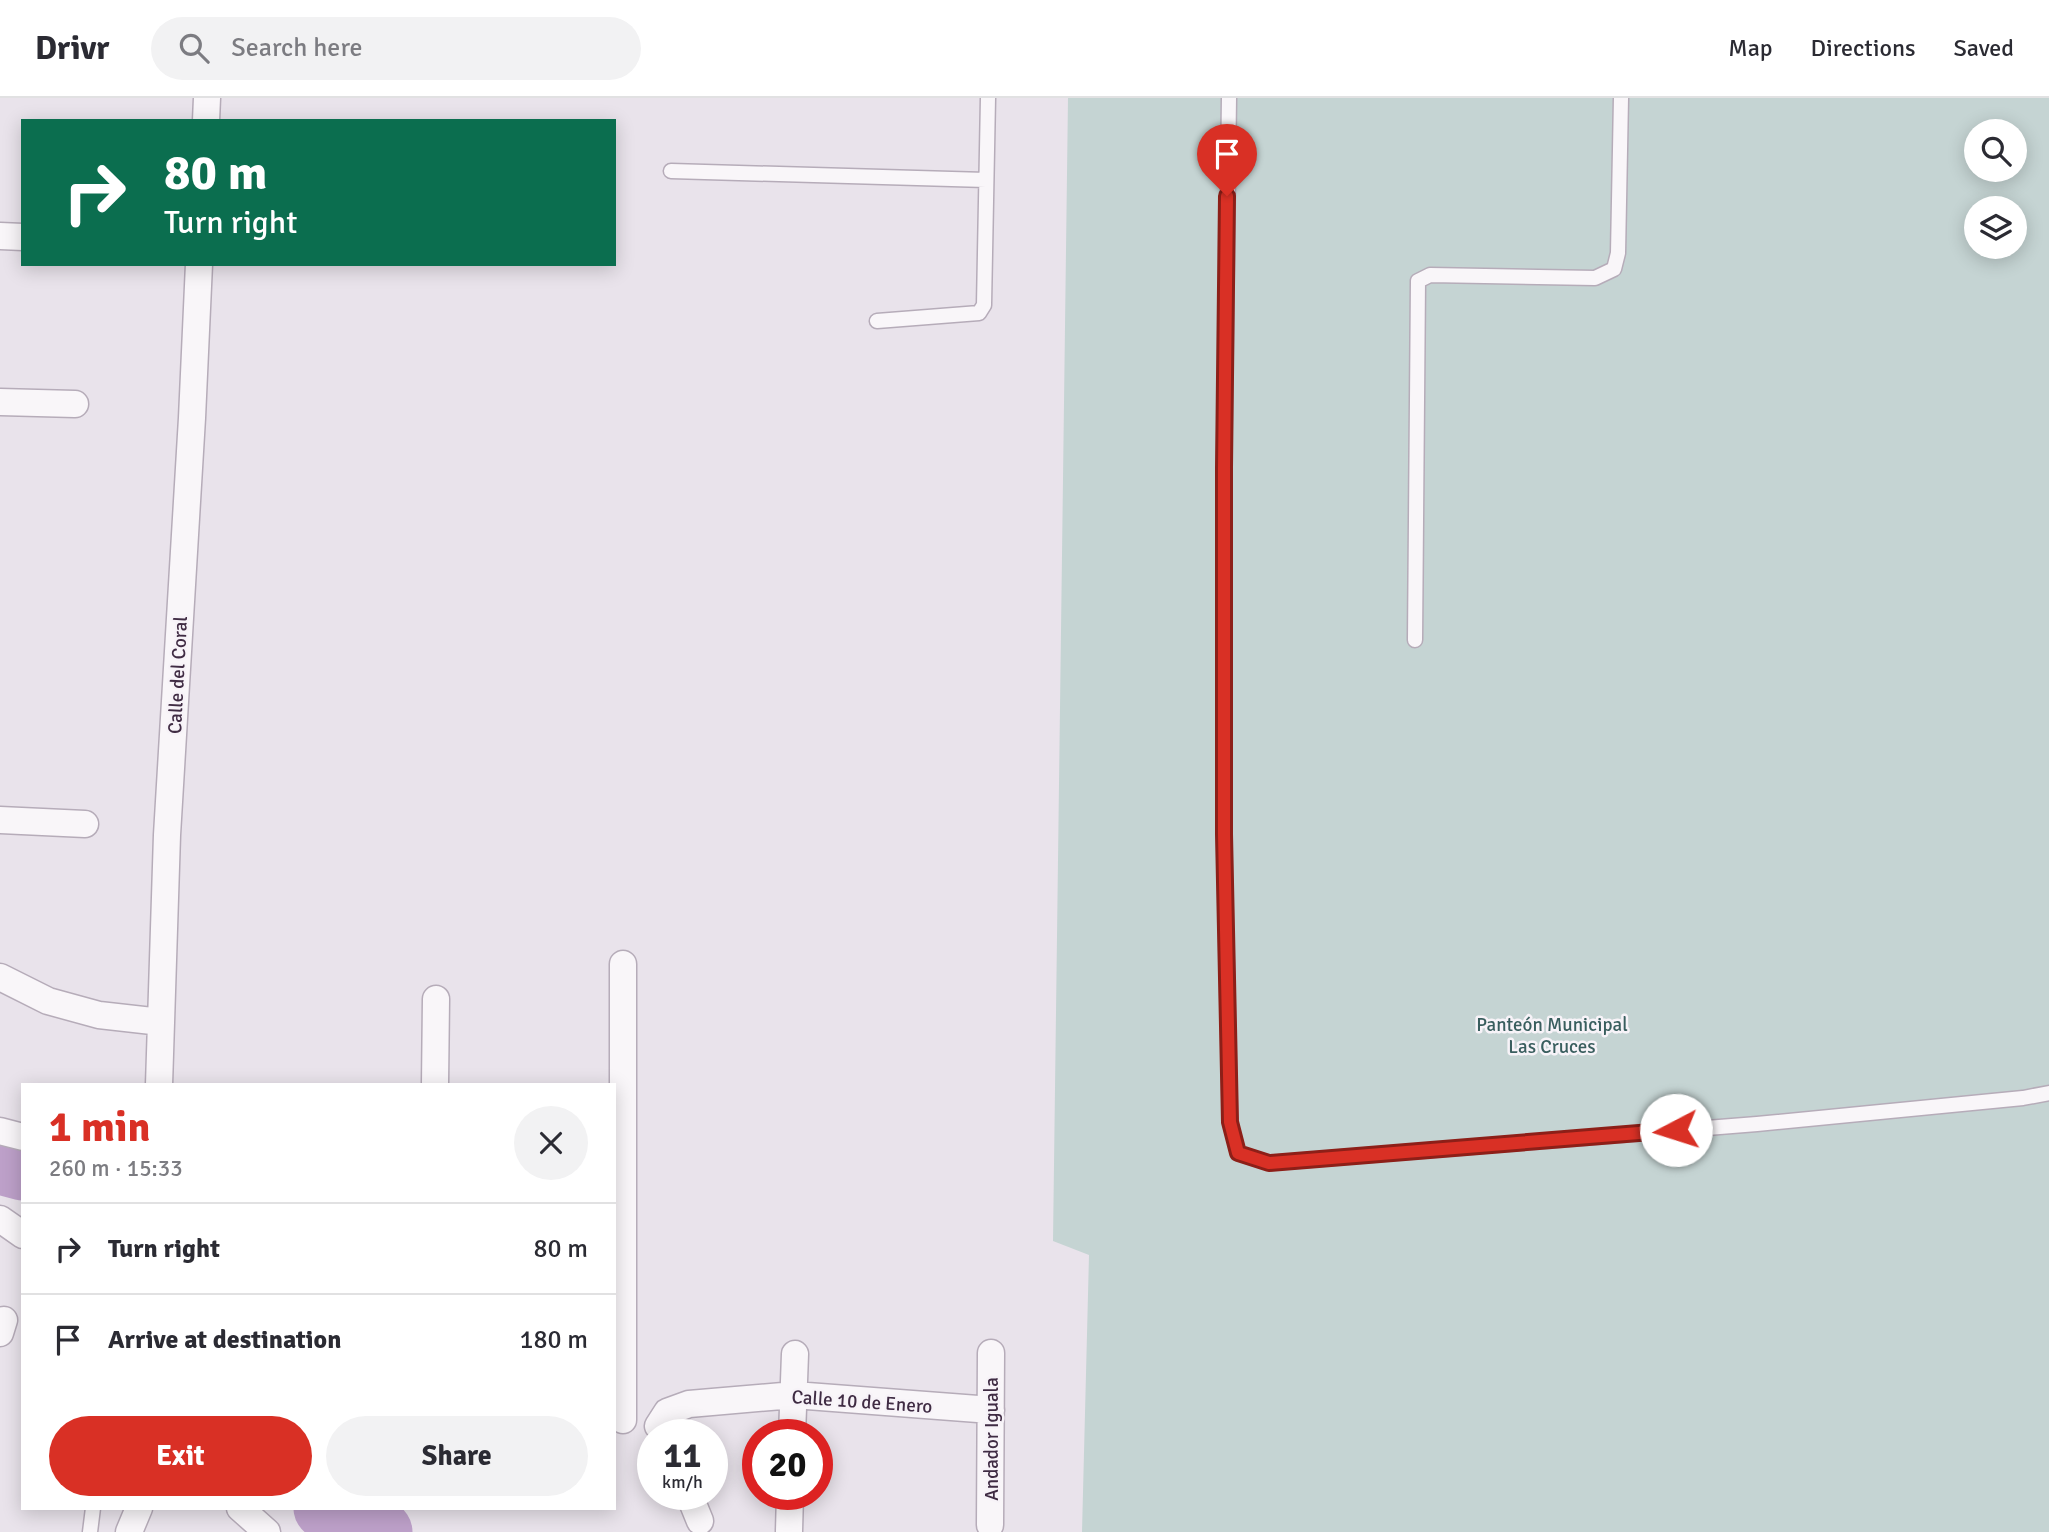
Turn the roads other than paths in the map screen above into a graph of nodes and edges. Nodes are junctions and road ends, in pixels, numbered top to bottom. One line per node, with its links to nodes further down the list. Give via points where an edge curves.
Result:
1 (207, 98): 5 (street)
2 (988, 98): 7 (lane)
3 (1229, 98): 23 (lane, via 1224,834 1230,1122 1238,1153 1269,1163 1757,1124)
4 (1621, 98): 14 (lane, via 1614,269 1595,278 1430,275 1418,281)
5 (206, 119)
6 (671, 171): 7 (lane)
7 (986, 180): 11 (lane, via 984,305 979,313)
8 (0, 236): 9 (street)
9 (21, 237)
10 (199, 266): 20 (street, Calle del Coral)
11 (877, 321)
12 (0, 402): 13 (street)
13 (75, 404)
14 (1415, 640)
15 (0, 820): 16 (street)
16 (85, 824)
17 (623, 964): 32 (street)
18 (0, 977): 20 (street, via 48,1001 99,1015)
19 (436, 999): 22 (street)
20 (161, 1022): 21 (street, Calle del Coral)
21 (159, 1083)
22 (435, 1083)
23 (2049, 1093)
24 (0, 1131): 25 (street)
25 (21, 1137)
26 (0, 1219): 27 (street)
27 (21, 1234)
28 (991, 1353): 31 (street, Andador Iguala)
29 (795, 1354): 30 (street)
30 (794, 1395): 31 (street, Calle 10 de Enero); 33 (street, Calle 10 de Enero, via 689,1404 667,1412); 34 (street)
31 (991, 1410): 42 (street, Andador Iguala)
32 (619, 1419): 35 (street)
33 (664, 1419)
34 (793, 1419)
35 (637, 1424)
36 (93, 1510): 44 (lane)
37 (138, 1510): 45 (street)
38 (242, 1510): 46 (street)
39 (696, 1510): 41 (street)
40 (790, 1510): 43 (street)
41 (700, 1521)
42 (990, 1525)
43 (789, 1531)
44 (90, 1532)
45 (129, 1532)
46 (267, 1532)

